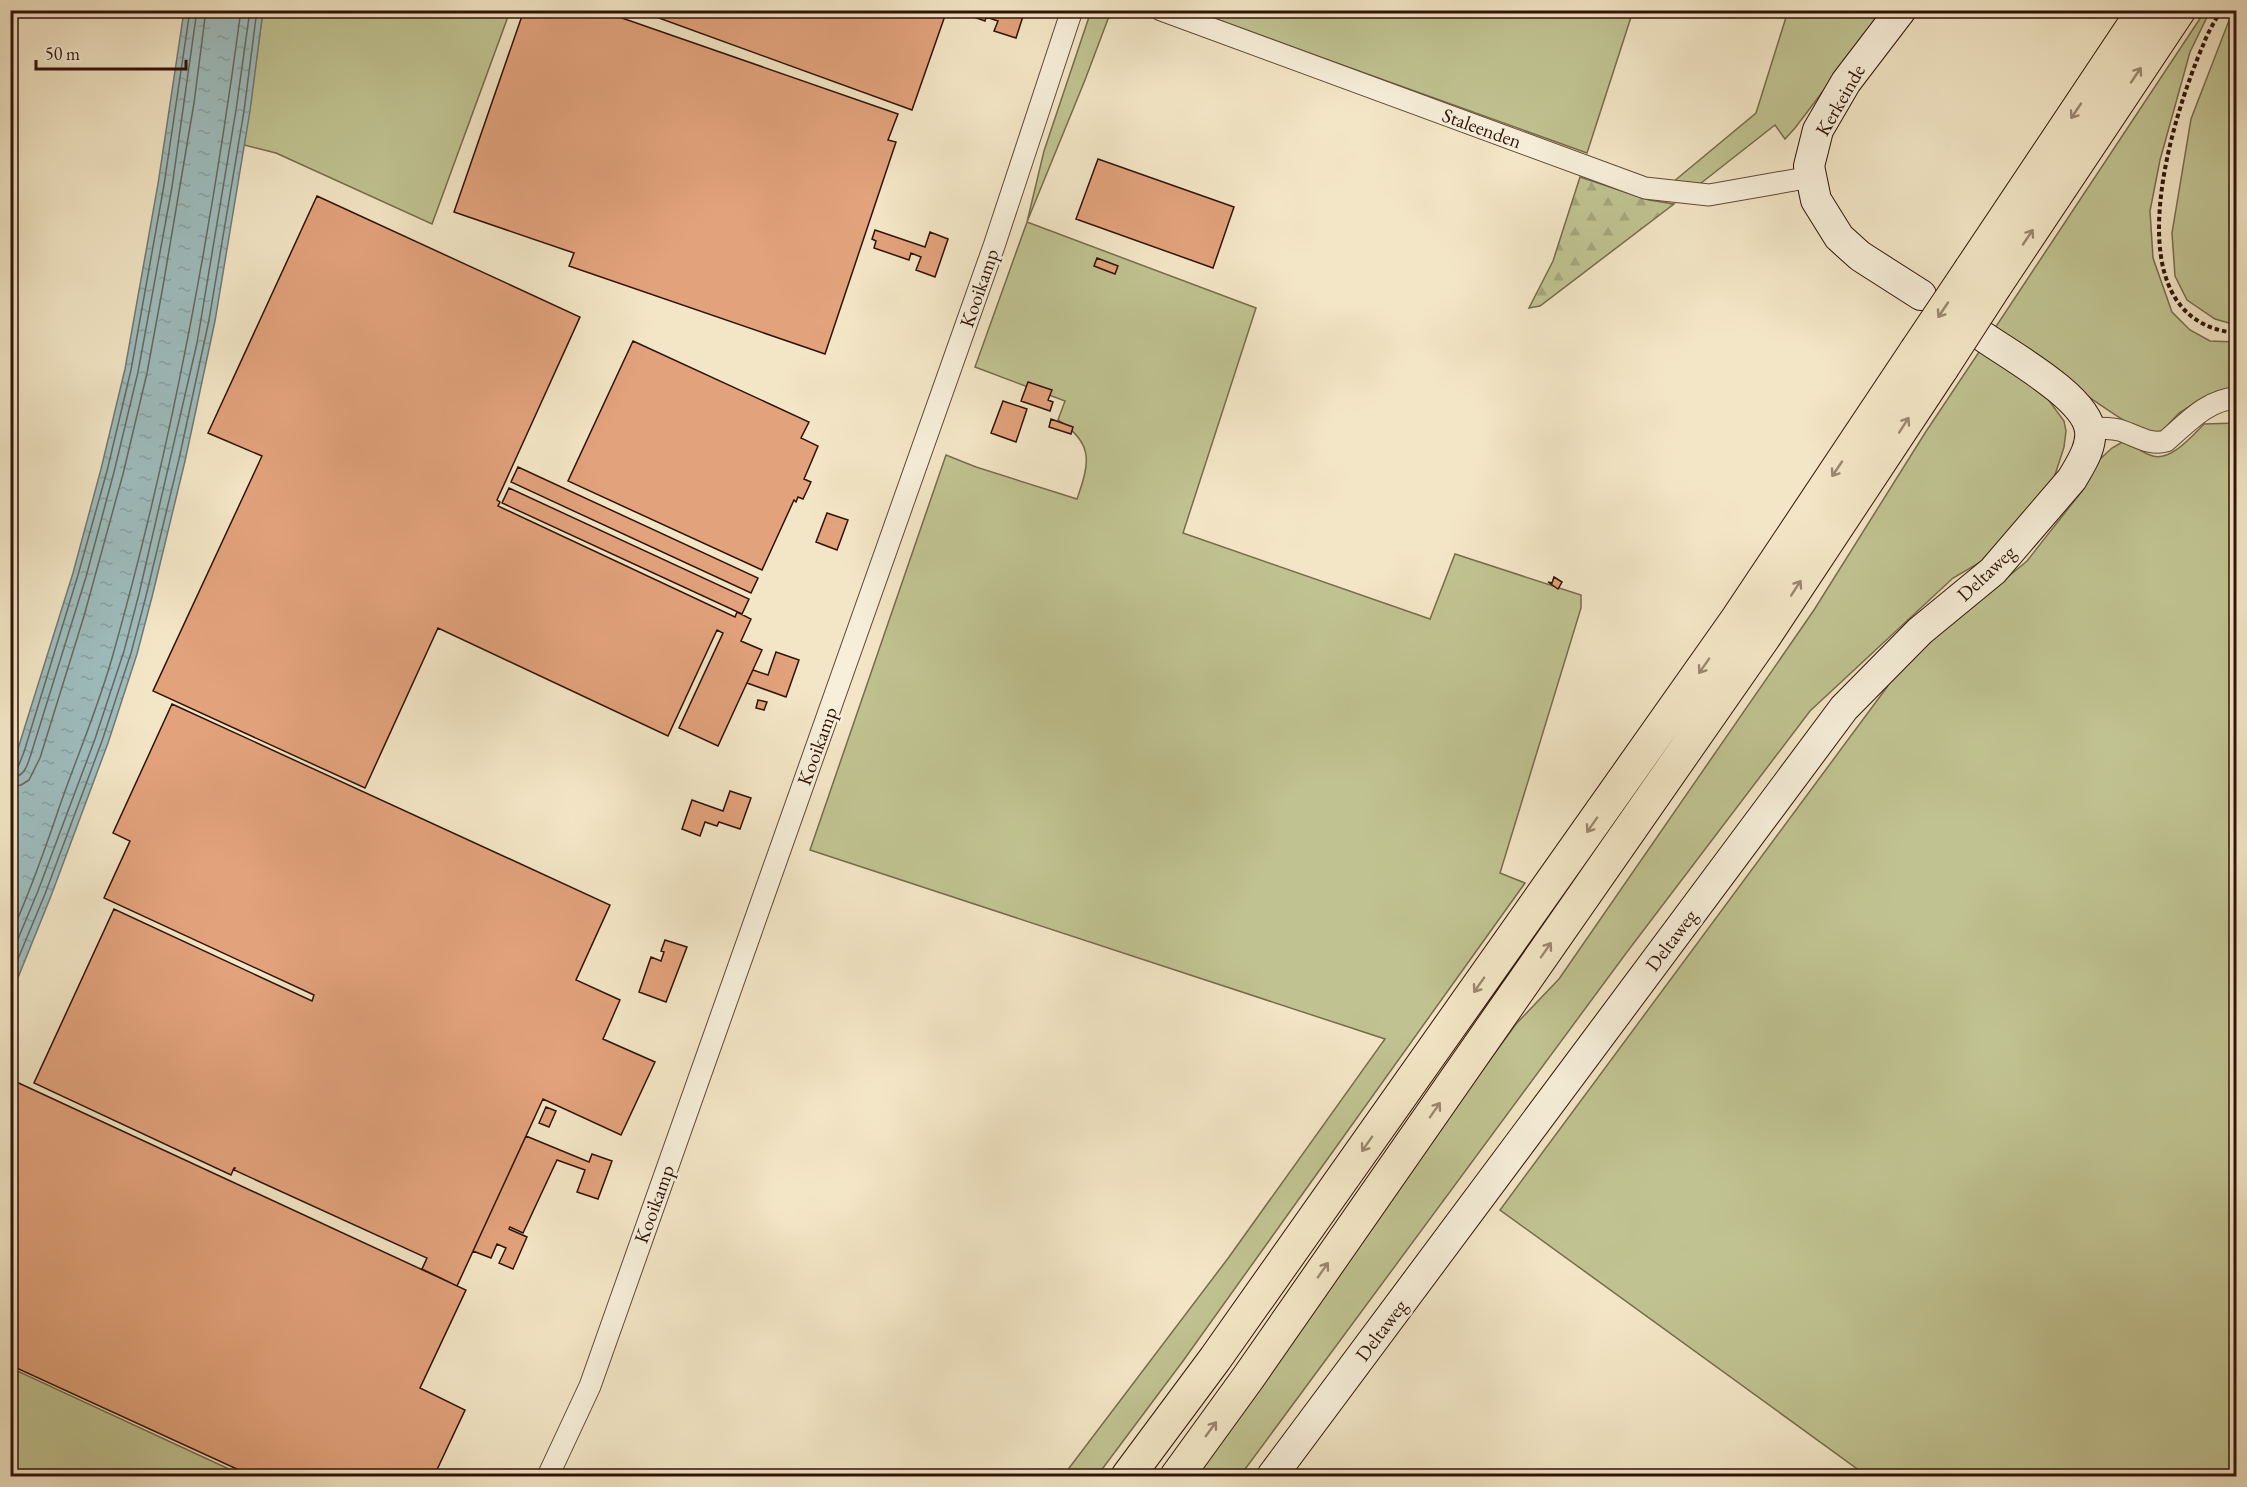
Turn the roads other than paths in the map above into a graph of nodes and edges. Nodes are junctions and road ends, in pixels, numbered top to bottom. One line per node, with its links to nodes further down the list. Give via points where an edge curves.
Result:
1 (1072, 10): 13 (street, Kooikamp, via 990,257 590,1386)
2 (1161, 10): 6 (street, Staleenden, via 1645,188 1709,195)
3 (1901, 10): 6 (street, Kerkeinde, via 1846,82 1818,130 1809,166)
4 (2144, 10): 7 (highway, one-way to 7)
5 (2179, 10): 7 (highway, one-way to 5)
6 (1811, 177): 8 (street, Kerkeinde, via 1816,201 1839,237 1860,256)
7 (1983, 277): 10 (highway, bridge)
8 (1921, 295)
9 (1983, 337): 12 (street, via 2070,397)
10 (1929, 359): 14 (highway, one-way to 14, via 1738,618 1215,1359); 15 (highway, one-way to 10, via 1764,637)
11 (2236, 398): 12 (street, via 2223,398 2208,405 2159,443 2118,430)
12 (2090, 428): 16 (street, Deltaweg, via 2082,462 2040,518 1993,571 1920,631 1844,708)
13 (548, 1476)
14 (1128, 1476)
15 (1177, 1476)
16 (1272, 1476)

